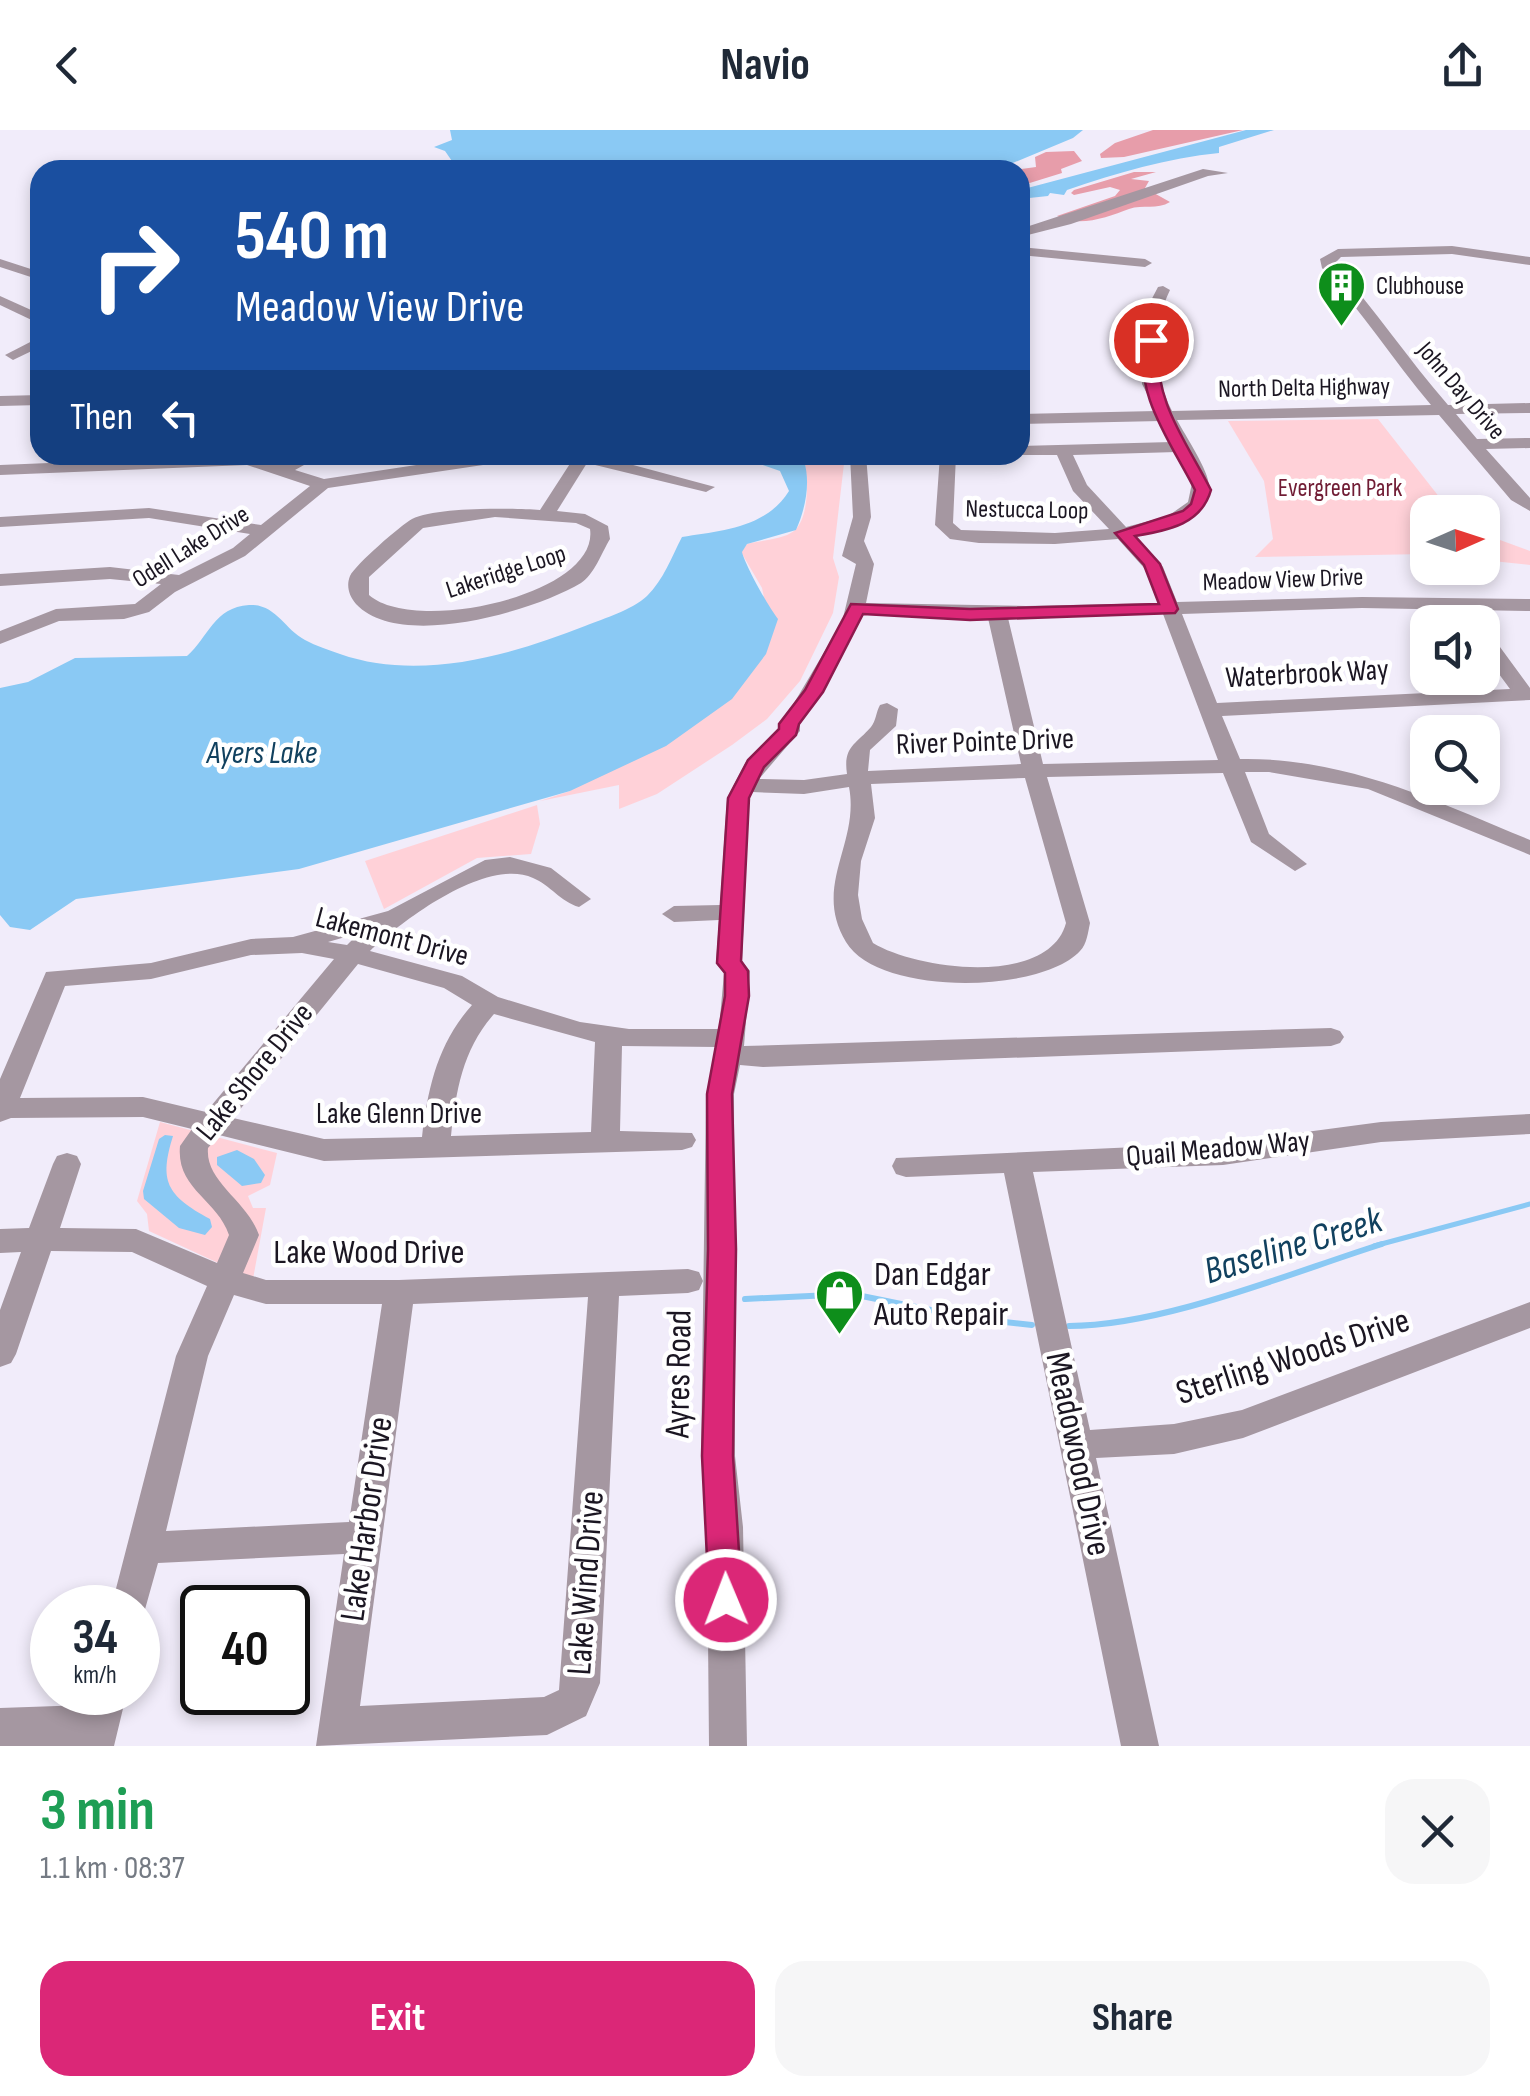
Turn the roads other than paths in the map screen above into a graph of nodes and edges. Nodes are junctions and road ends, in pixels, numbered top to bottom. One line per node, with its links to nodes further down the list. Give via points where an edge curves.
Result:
1 (1222, 173): 2 (street, via 1206,172)
2 (1030, 230)
3 (1030, 252): 6 (street)
4 (1530, 261): 16 (street, John Day Drive, via 1420,249 1338,253 1327,260)
5 (0, 263): 7 (street)
6 (1145, 263)
7 (30, 273)
8 (1163, 290): 17 (street, via 1153,310 1149,372)
9 (0, 300): 10 (street)
10 (30, 315)
11 (30, 346): 12 (street)
12 (13, 355)
13 (30, 400): 14 (street)
14 (0, 401)
15 (1530, 408): 16 (street, North Delta Highway)
16 (1444, 410): 17 (street, North Delta Highway); 19 (street, John Day Drive)
17 (1165, 416): 18 (street, North Delta Highway); 21 (street)
18 (1030, 419)
19 (1474, 444): 20 (street); 42 (street, John Day Drive)
20 (1530, 444)
21 (1182, 448): 22 (street, Nestucca Loop); 46 (street, via 1201,483 1198,506 1174,522)
22 (1063, 450): 23 (street, Nestucca Loop); 46 (street, via 1079,487)
23 (1030, 451)
24 (30, 461): 25 (street)
25 (0, 462)
26 (112, 465): 36 (street)
27 (138, 465): 36 (street)
28 (268, 465): 37 (street)
29 (293, 465): 37 (street)
30 (415, 465): 40 (street, Odell Lake Drive)
31 (572, 465): 43 (street)
32 (615, 465): 41 (street)
33 (859, 465): 39 (street, Ayres Road)
34 (869, 465): 39 (street, Ayres Road)
35 (947, 465): 46 (street, Nestucca Loop, via 944,525 950,532 1078,538)
36 (116, 466): 38 (street)
37 (284, 469): 40 (street)
38 (0, 470)
39 (861, 476): 52 (street, Ayres Road, via 862,517 850,556 860,579)
40 (324, 484): 45 (street, Odell Lake Drive)
41 (706, 487)
42 (1530, 506)
43 (539, 514): 43 (street, Lakeridge Loop, via 586,519 602,530 585,571 573,580 454,618 394,615 359,596 360,574 414,524 488,512)
44 (0, 522): 45 (street, via 149,513)
45 (265, 531): 48 (street, Odell Lake Drive)
46 (1123, 533): 53 (street, via 1152,564)
47 (0, 580): 48 (street, via 110,572)
48 (180, 582): 55 (street, Odell Lake Drive, via 136,611 56,616)
49 (1459, 602): 50 (street); 51 (street, Meadow View Drive); 53 (street, Meadow View Drive)
50 (1461, 605)
51 (1530, 605)
52 (857, 608): 54 (street, Meadow View Drive); 63 (street, Ayres Road, via 789,731 762,755)
53 (1169, 609): 54 (street, Meadow View Drive); 59 (street)
54 (996, 614): 61 (street)
55 (0, 638)
56 (1500, 659): 57 (street)
57 (1527, 694): 59 (street, Waterbrook Way)
58 (887, 709): 62 (street, via 885,726 857,752)
59 (1208, 710): 60 (street)
60 (1228, 766): 61 (street, River Pointe Drive); 64 (street, River Pointe Drive, via 1295,768 1373,783); 65 (street, via 1259,837)
61 (1034, 771): 62 (street, River Pointe Drive); 62 (street, via 1079,931 1062,957 1010,972 902,970 876,960 856,940 846,874 864,822)
62 (857, 779): 63 (street, River Pointe Drive, via 804,787)
63 (744, 785): 67 (street, Ayres Road)
64 (1530, 848)
65 (1295, 864)
66 (579, 899): 68 (street, Lake Shore Drive, via 530,866 510,864 485,867)
67 (730, 912): 69 (street); 73 (street, Ayres Road, via 729,963 718,970 718,982)
68 (400, 913): 70 (street); 71 (street, Lake Shore Drive)
69 (674, 914)
70 (282, 944): 71 (street, Lakemont Drive); 76 (street, Lakemont Drive, via 151,971 55,978)
71 (352, 954): 72 (street, Lakemont Drive, via 454,982); 77 (street, Lake Shore Drive)
72 (489, 1003): 74 (street, Lakemont Drive); 81 (street, via 447,1064)
73 (731, 1033): 74 (street, Lakemont Drive); 75 (street, Lakemont Drive, via 763,1058); 100 (street, Ayres Road, via 720,1094 717,1381)
74 (609, 1036): 80 (street)
75 (1331, 1037)
76 (1, 1110): 77 (street, Lake Glenn Drive, via 126,1105)
77 (208, 1124): 81 (street, Lake Glenn Drive, via 324,1150); 87 (street, Lake Shore Drive, via 194,1146 192,1168 240,1220 244,1235)
78 (1530, 1124): 82 (street, Quail Meadow Way, via 1382,1132 1224,1154)
79 (682, 1140): 80 (street, Lake Glenn Drive)
80 (604, 1143): 81 (street, Lake Glenn Drive)
81 (435, 1149)
82 (1016, 1162): 84 (street, Quail Meadow Way); 93 (street, Meadowood Drive)
83 (66, 1164): 85 (street)
84 (906, 1166)
85 (39, 1240): 86 (street, Lake Wood Drive); 87 (street, Lake Wood Drive, via 136,1241); 92 (street)
86 (0, 1242)
87 (224, 1280): 90 (street, Lake Wood Drive, via 266,1292); 95 (street, Lake Shore Drive, via 192,1356)
88 (688, 1281): 89 (street, Lake Wood Drive)
89 (604, 1284): 90 (street, Lake Wood Drive); 99 (street, Lake Wind Drive, via 581,1684 573,1703 547,1716)
90 (398, 1292): 94 (street, Lake Harbor Drive)
91 (1530, 1315): 93 (street, Sterling Woods Drive, via 1243,1424 1174,1438)
92 (0, 1354)
93 (1076, 1444): 101 (street, Meadowood Drive)
94 (364, 1537): 95 (street); 99 (street, Lake Harbor Drive)
95 (144, 1548): 96 (street, Lake Shore Drive)
96 (135, 1585)
97 (101, 1720): 98 (street)
98 (0, 1727)
99 (337, 1736)
100 (728, 1746)
101 (1140, 1746)

